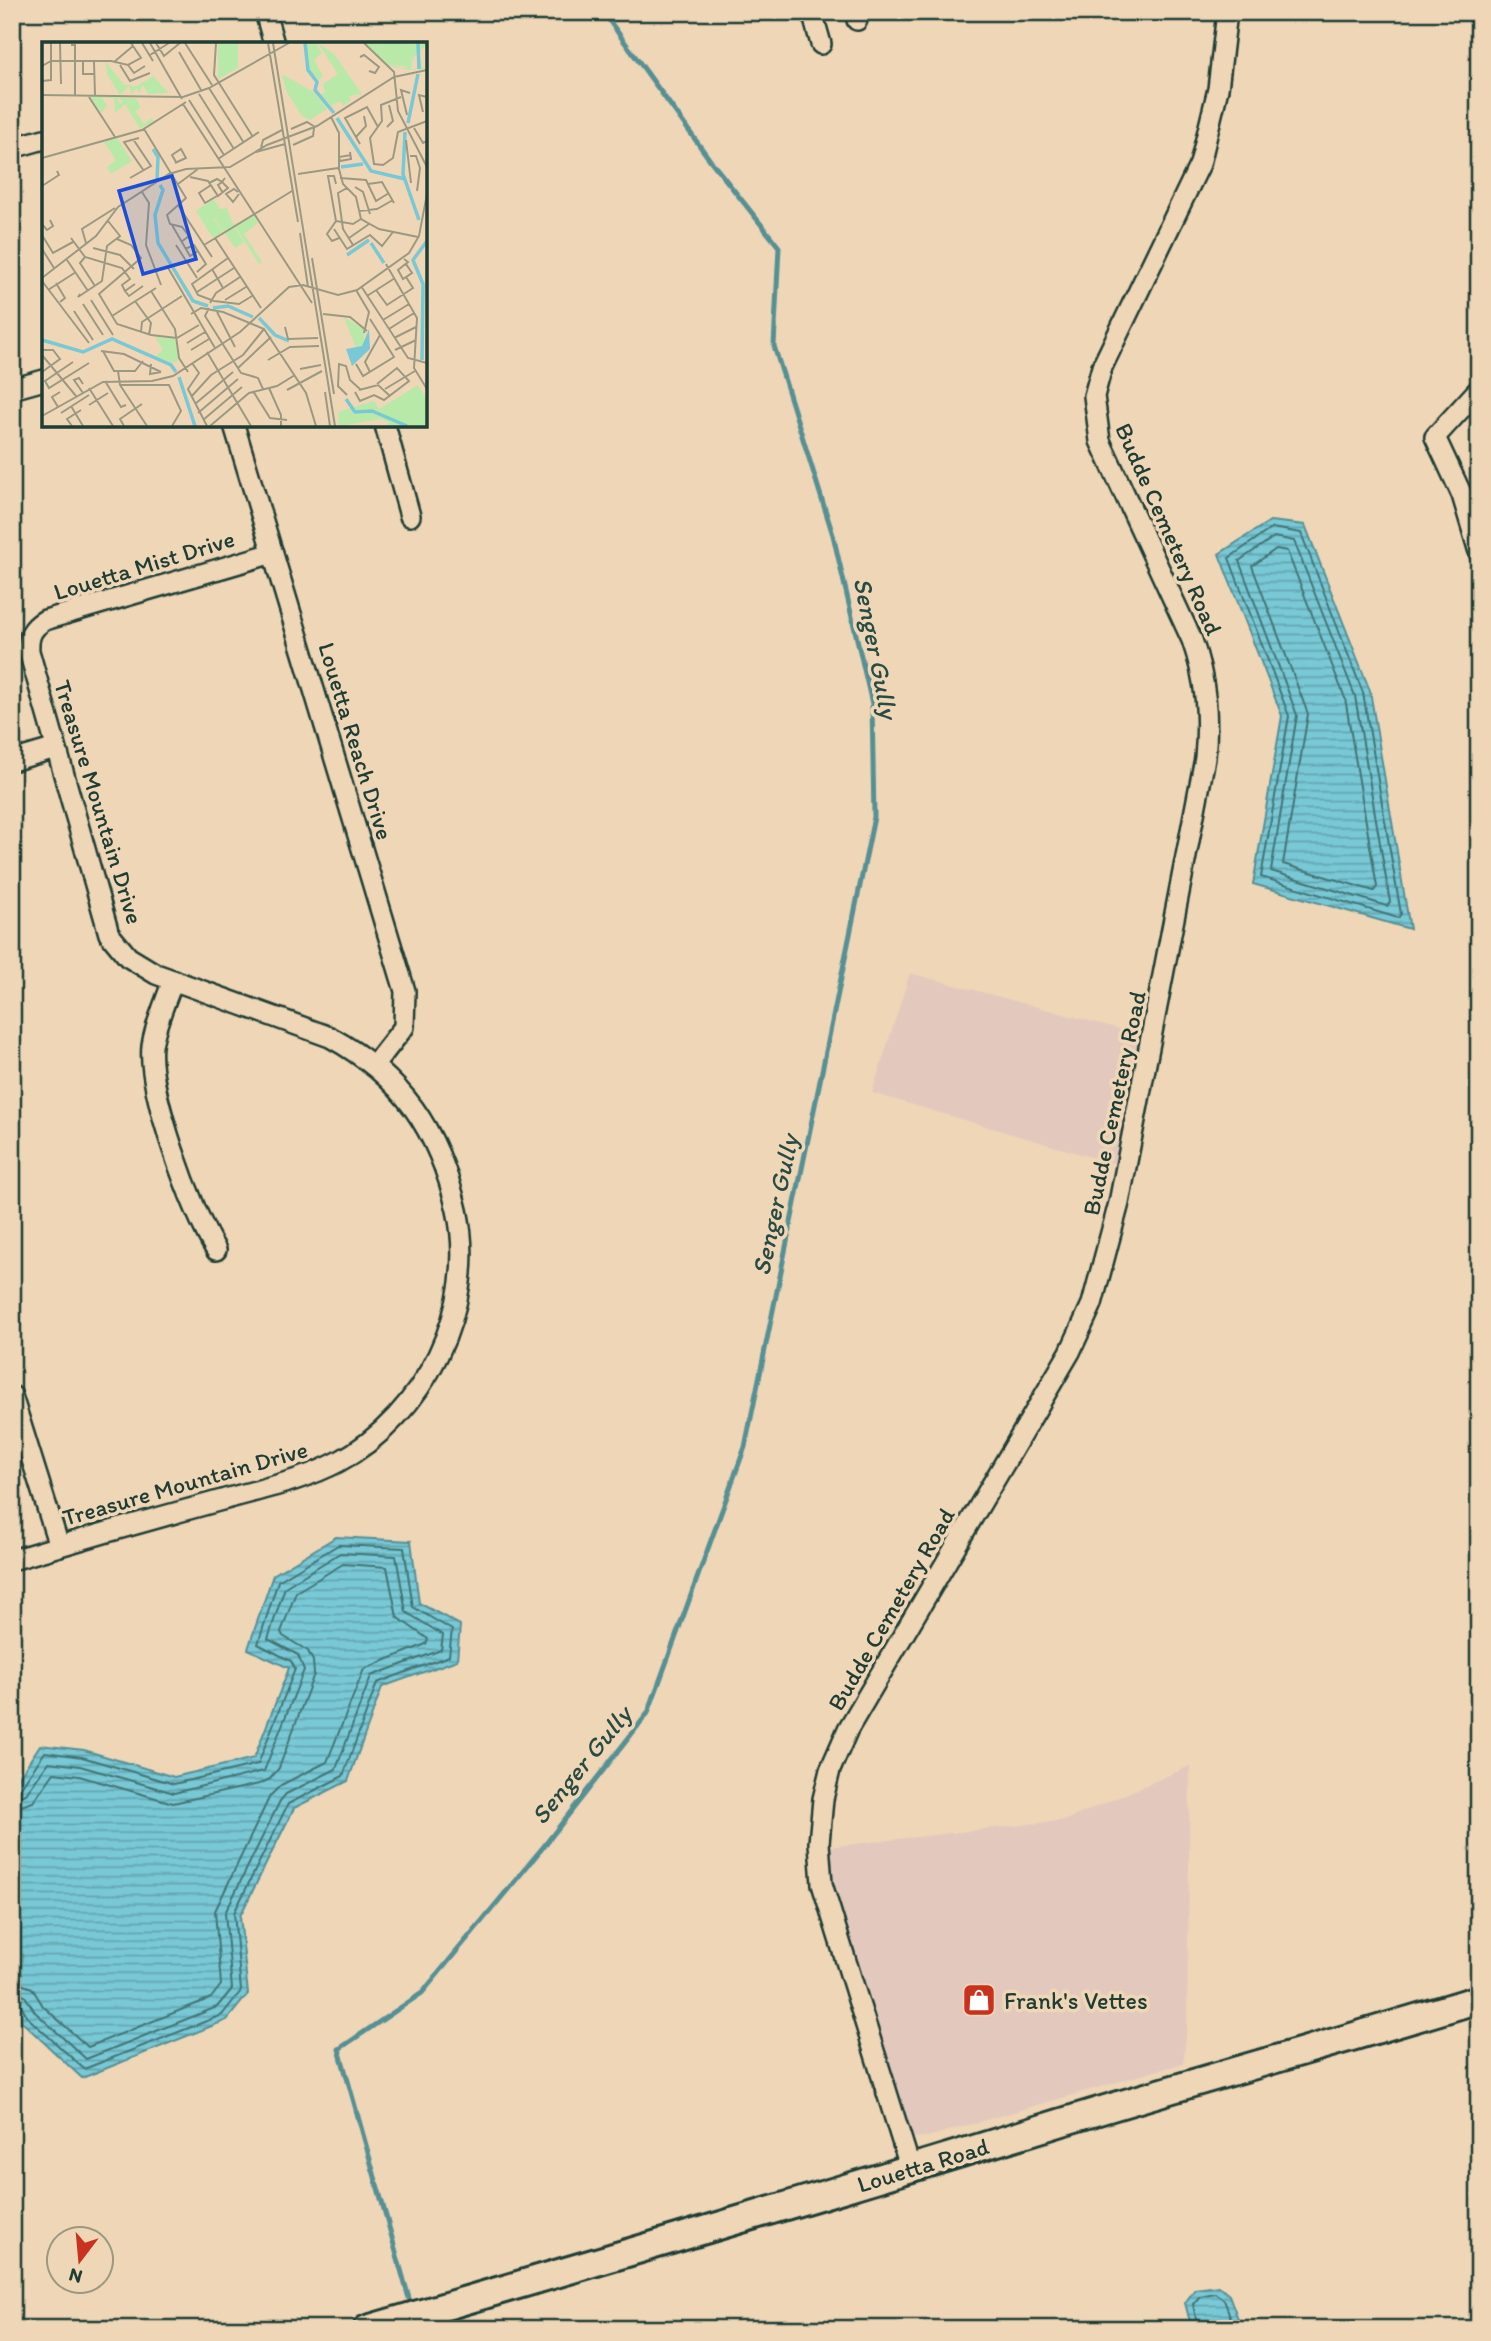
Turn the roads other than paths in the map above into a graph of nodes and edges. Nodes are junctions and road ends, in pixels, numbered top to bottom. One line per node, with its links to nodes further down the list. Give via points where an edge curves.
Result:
1 (265, 12): 4 (street)
2 (812, 12): 5 (street)
3 (1227, 12): 26 (street, Budde Cemetery Road, via 1218,89 1200,164 1102,367 1094,396 1100,441 1192,640 1208,709 1205,758 1119,1203 1083,1327 848,1729 830,1770 820,1822 822,1884)
4 (273, 42)
5 (821, 44)
6 (42, 140): 7 (street)
7 (12, 148)
8 (42, 381): 9 (street)
9 (12, 389)
10 (1479, 389): 14 (street, via 1435,437 1462,495)
11 (235, 427): 15 (street, Louetta Reach Drive)
12 (385, 427): 13 (street)
13 (411, 516)
14 (1479, 552)
15 (273, 553): 16 (street, Louetta Mist Drive, via 46,620); 20 (street, Louetta Reach Drive, via 405,991 404,1027)
16 (32, 630): 17 (street, Treasure Mountain Drive, via 29,651)
17 (56, 748): 18 (street); 19 (street, Treasure Mountain Drive, via 109,934 128,957)
18 (12, 761)
19 (173, 980): 20 (street, Treasure Mountain Drive, via 330,1037); 21 (street, via 152,1044 152,1075 193,1206)
20 (375, 1065): 23 (street, Treasure Mountain Drive, via 419,1113 438,1145 458,1217 461,1274 457,1300 439,1353 425,1377 389,1423 336,1463)
21 (216, 1250)
22 (12, 1396): 23 (street)
23 (59, 1546): 24 (street, Treasure Mountain Drive)
24 (12, 1559)
25 (1479, 1999): 26 (main road, Louetta Road)
26 (911, 2170): 27 (main road, Louetta Road)
27 (376, 2326)

